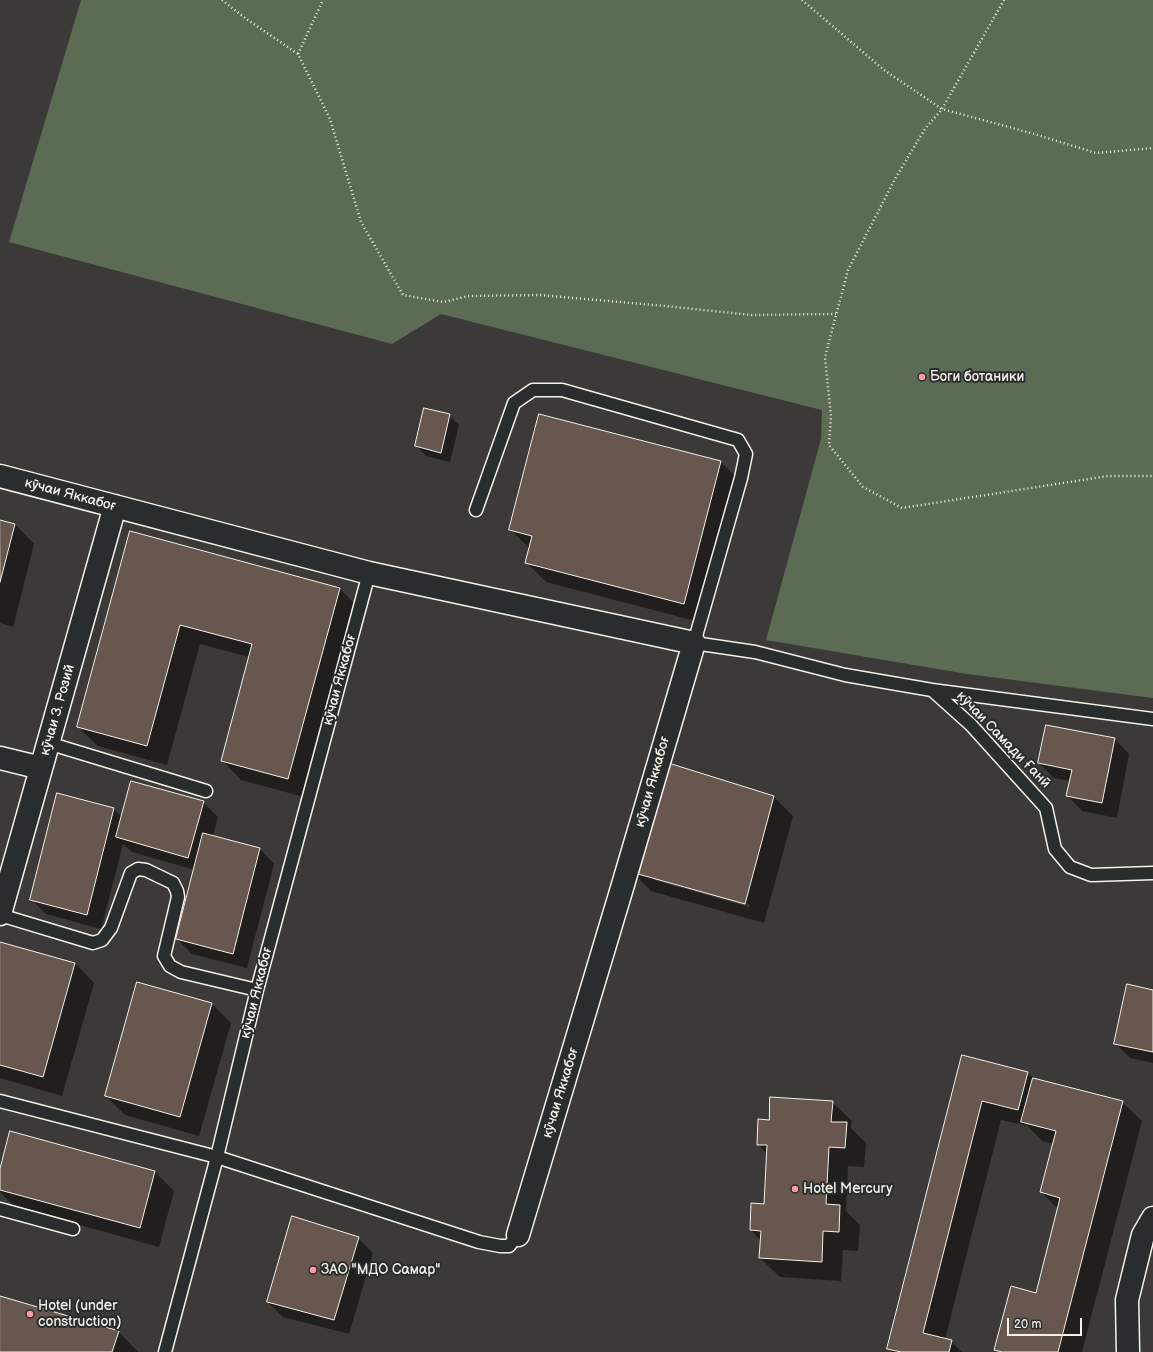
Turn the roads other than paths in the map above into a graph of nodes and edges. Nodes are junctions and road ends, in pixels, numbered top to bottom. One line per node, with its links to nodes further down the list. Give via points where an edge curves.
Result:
1 (0, 476): 2 (street, кӯчаи Яккабоғ)
2 (115, 506): 4 (street, кӯчаи Яккабоғ); 8 (street, кӯчаи З. Розий)
3 (476, 510): 5 (lane, via 514,403 533,390 562,390 738,440 746,454 741,478)
4 (369, 573): 5 (street); 14 (lane, кӯчаи Яккабоғ)
5 (694, 644): 6 (lane, кӯчаи Самади Ғанӣ, via 755,652 845,675); 20 (street, кӯчаи Яккабоғ)
6 (932, 690): 7 (lane, кӯчаи Самади Ғанӣ); 12 (lane, кӯчаи Самади Ғанӣ, via 971,725 1046,808 1055,849 1070,867 1091,875)
7 (1153, 719)
8 (48, 743): 10 (street, кӯчаи З. Розий); 11 (lane)
9 (0, 758): 10 (street)
10 (41, 768): 13 (street, кӯчаи З. Розий)
11 (206, 791)
12 (1153, 873)
13 (0, 914): 14 (lane, via 93,944 102,940 111,928 131,873 138,869 146,870 173,883 178,891 164,956 170,966 180,972)
14 (257, 990): 16 (lane, кӯчаи Яккабоғ)
15 (0, 1102): 16 (lane, кӯчаи Яккабоғ)
16 (217, 1157): 20 (lane, кӯчаи Яккабоғ, via 479,1242 509,1246); 21 (lane, кӯчаи Яккабоғ)
17 (0, 1209): 18 (lane)
18 (74, 1229)
19 (1150, 1230): 22 (street, via 1126,1300)
20 (518, 1235)
21 (165, 1352)
22 (1128, 1352)

